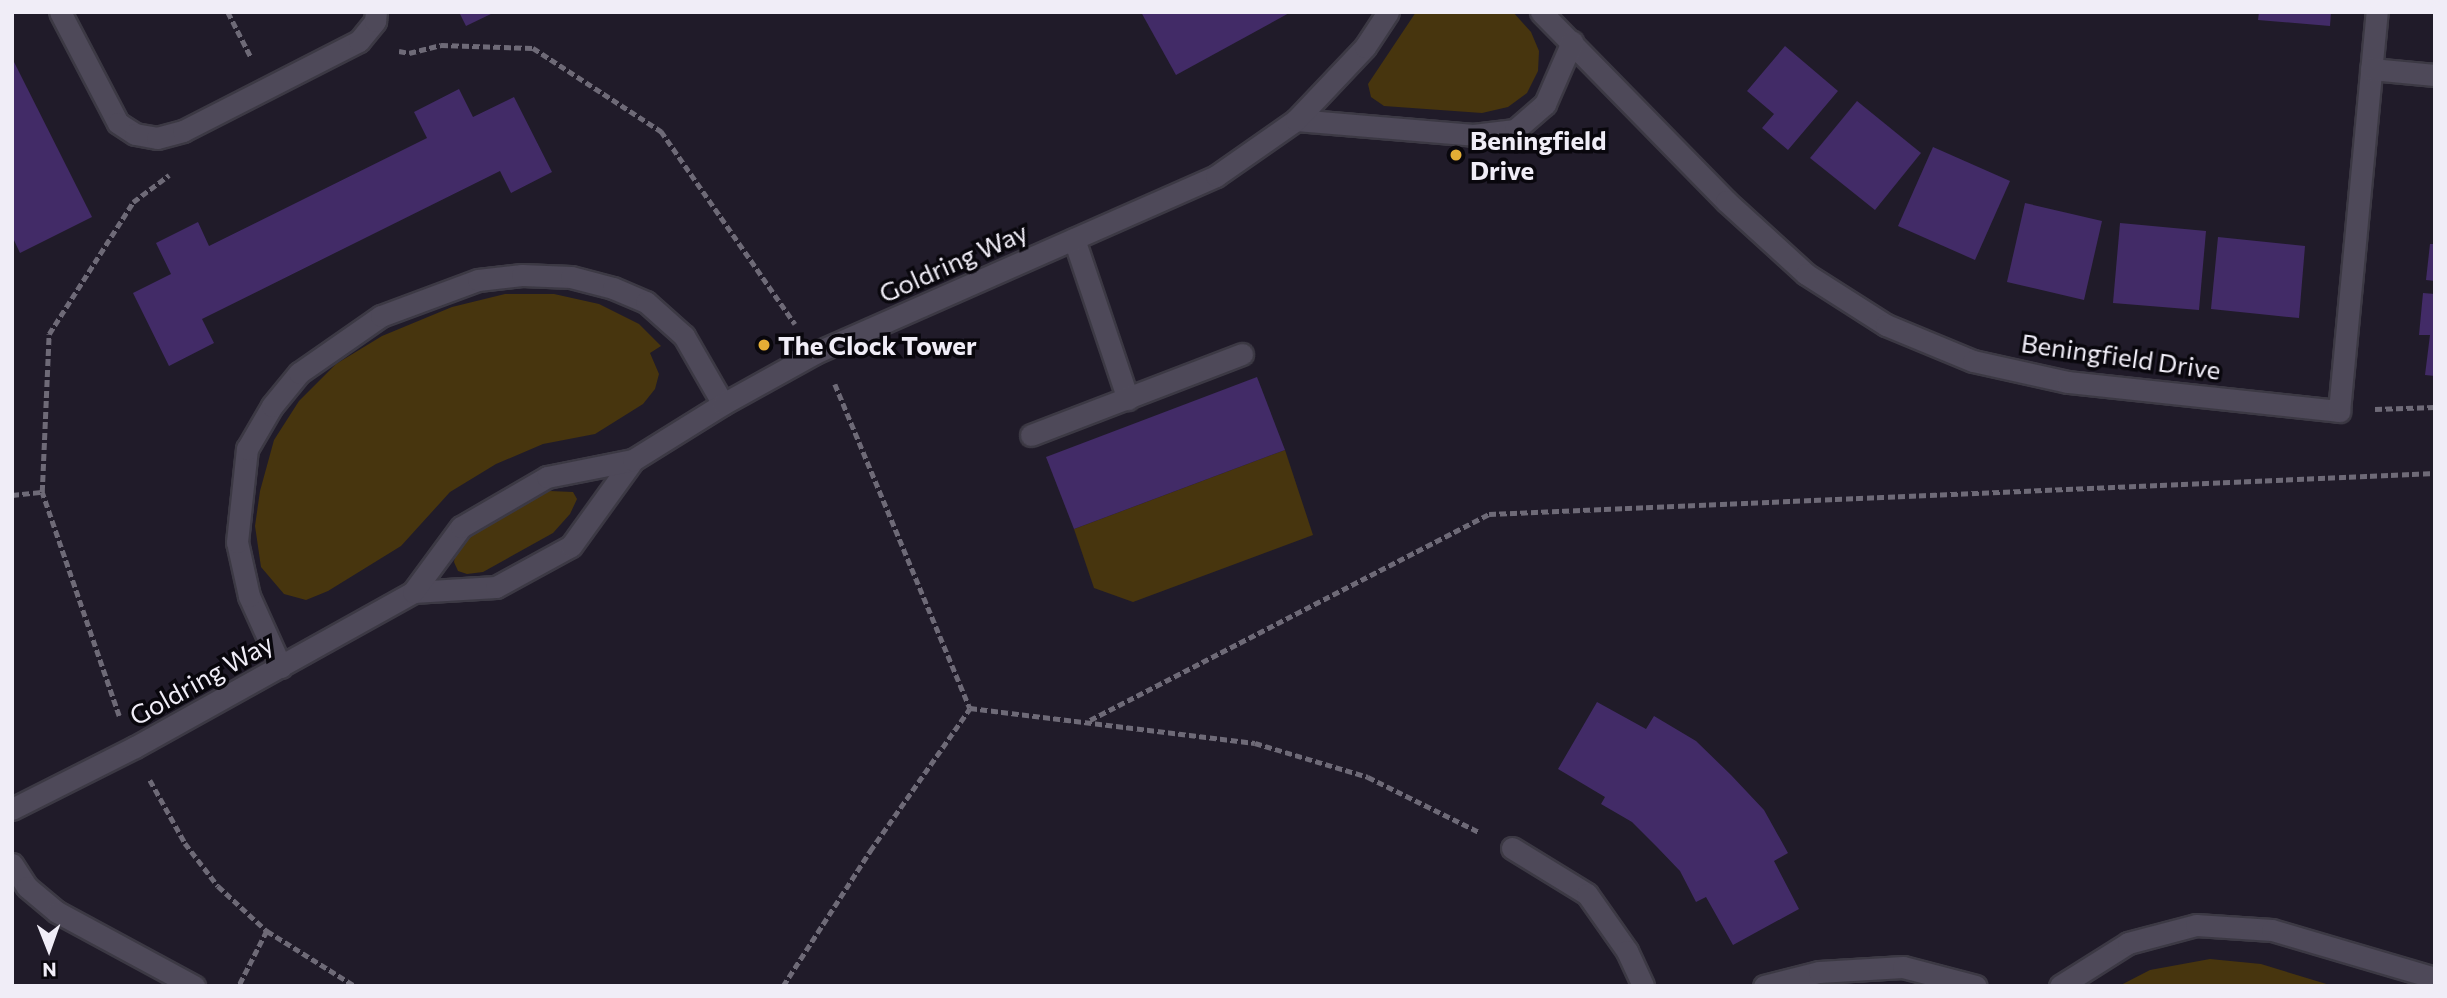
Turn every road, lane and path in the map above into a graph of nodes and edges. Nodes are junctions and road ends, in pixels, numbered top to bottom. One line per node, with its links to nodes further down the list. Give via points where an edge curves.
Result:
1 (60, 12): 13 (street, via 118,123 135,134 157,138)
2 (228, 12): 11 (path)
3 (376, 12): 7 (street)
4 (1388, 12): 12 (street, Goldring Way, via 1365,47)
5 (1541, 12): 8 (street, Beningfield Drive)
6 (2377, 12): 9 (street)
7 (359, 41): 11 (street); 15 (path, via 409,53 440,45 533,48 661,131)
8 (1572, 42): 12 (street, via 1545,104 1516,130 1474,135); 20 (street, Beningfield Drive, via 1726,201 1806,274 1886,325 1973,361 2068,382)
9 (2371, 69): 10 (street); 20 (street)
10 (2435, 75)
11 (266, 86): 13 (street)
12 (1296, 120): 14 (street, Goldring Way, via 1216,176)
13 (183, 131): 24 (path, via 169,176 133,202 49,334)
14 (1074, 239): 15 (street, Goldring Way); 17 (street)
15 (815, 353): 18 (street, Goldring Way); 28 (path, via 837,388)
16 (1242, 354): 17 (street)
17 (1128, 399): 21 (street)
18 (723, 404): 22 (street, Goldring Way); 27 (street, via 684,336 646,302 582,279 522,275 478,280 381,316 299,373 272,406 247,449 237,542 249,596)
19 (2435, 407): 20 (path)
20 (2339, 411)
21 (1031, 435)
22 (633, 460): 26 (street, Goldring Way, via 547,477 461,527); 26 (street, Goldring Way, via 571,545 496,587)
23 (2435, 472): 29 (path, via 1489,514)
24 (41, 492): 25 (path); 30 (path, via 119,716)
25 (12, 495)
26 (413, 592): 27 (street, Goldring Way)
27 (281, 667): 30 (street, Goldring Way)
28 (970, 708): 29 (path); 39 (path)
29 (1089, 721): 32 (path, via 1255,743 1368,777)
30 (135, 747): 31 (street, Goldring Way); 34 (path, via 185,843 218,886)
31 (12, 809)
32 (1511, 848): 40 (street, via 1587,894 1627,951)
33 (12, 864): 36 (street, via 27,887 57,912)
34 (268, 931): 37 (path); 38 (path)
35 (2435, 978): 43 (street, via 2272,930 2196,925 2128,943)
36 (194, 986)
37 (239, 986)
38 (355, 986)
39 (783, 986)
40 (1643, 986)
41 (1764, 986): 42 (street, via 1819,972 1903,967)
42 (1976, 986)
43 (2060, 986)

